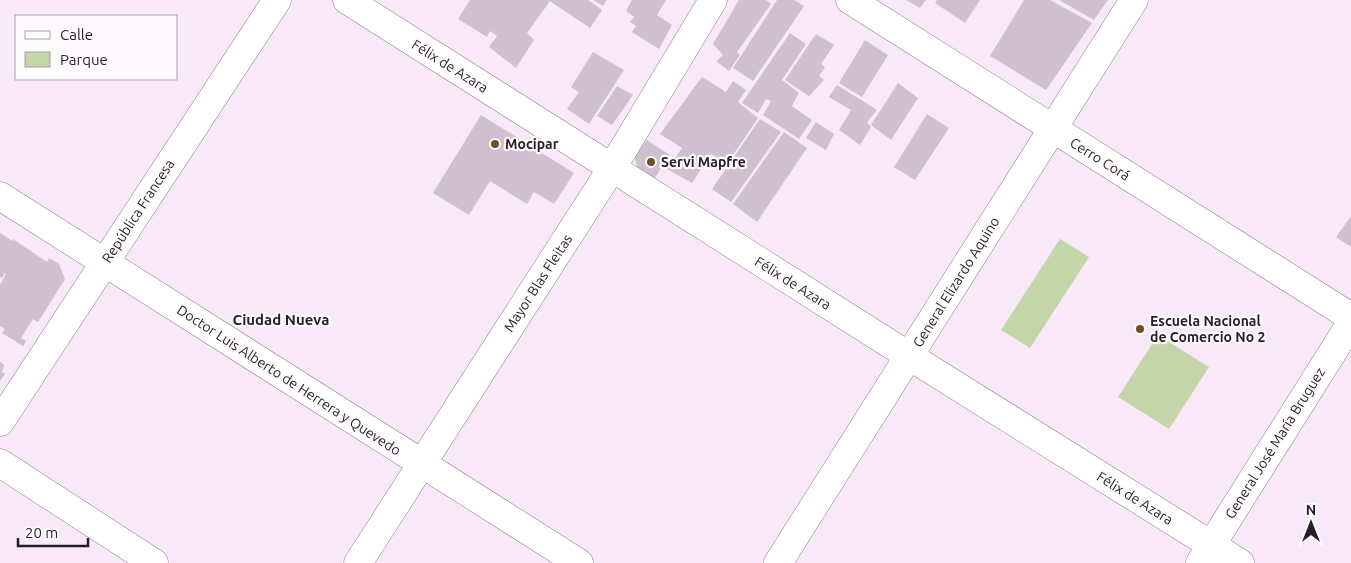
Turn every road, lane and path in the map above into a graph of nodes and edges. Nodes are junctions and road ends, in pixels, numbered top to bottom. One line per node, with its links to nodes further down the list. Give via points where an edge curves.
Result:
1 (276, 0): 9 (street, República Francesa)
2 (347, 0): 7 (street, Félix de Azara)
3 (712, 0): 7 (street, Mayor Blas Fleitas)
4 (850, 0): 6 (street, Cerro Corá)
5 (1134, 0): 6 (street, General Elizardo Aquino)
6 (1052, 128): 10 (street, Cerro Corá); 12 (street, General Elizardo Aquino)
7 (612, 168): 12 (street, Félix de Azara); 15 (street, Mayor Blas Fleitas)
8 (0, 196): 9 (street, Doctor Luis Alberto de Herrera y Quevedo)
9 (105, 262): 13 (street, República Francesa); 15 (street, Doctor Luis Alberto de Herrera y Quevedo)
10 (1351, 317)
11 (1351, 323): 16 (street, General José María Bruguez)
12 (909, 356): 16 (street, Félix de Azara); 20 (street, General Elizardo Aquino)
13 (0, 422)
14 (0, 463): 17 (street)
15 (422, 464): 18 (street, Mayor Blas Fleitas); 19 (street, Doctor Luis Alberto de Herrera y Quevedo)
16 (1205, 554): 21 (street, Félix de Azara)
17 (154, 563)
18 (358, 563)
19 (579, 563)
20 (778, 563)
21 (1240, 563)

